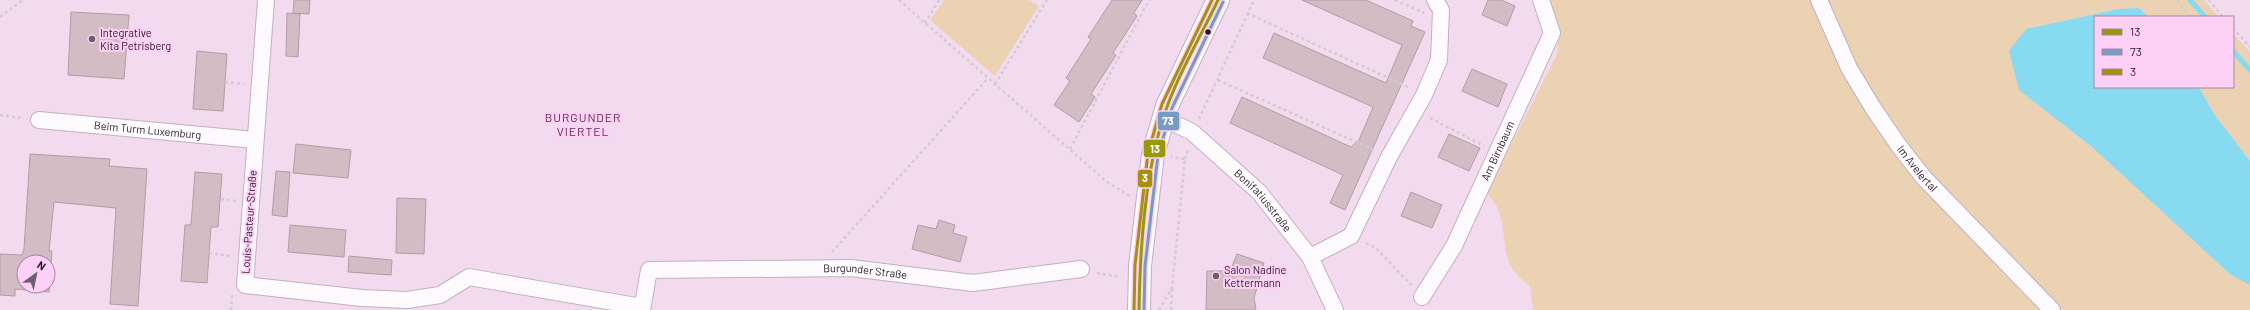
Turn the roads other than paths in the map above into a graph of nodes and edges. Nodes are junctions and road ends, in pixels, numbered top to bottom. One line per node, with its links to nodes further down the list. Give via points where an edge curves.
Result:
1 (266, 0): 8 (street, Louis-Pasteur-Straße)
2 (1218, 0): 6 (main road)
3 (1435, 0): 9 (street, via 1441,10 1439,60 1424,95 1389,157 1351,236)
4 (1541, 0): 11 (street, Am Birnbaum, via 1552,33 1454,246)
5 (1819, 0): 15 (street, Im Avelertal, via 1849,68 1899,146 1924,178)
6 (1163, 118): 9 (street, Bonifatiusstraße, via 1192,132 1259,192); 13 (main road, via 1153,154 1146,209 1140,266)
7 (39, 120): 8 (street, Beim Turm Luxemburg)
8 (256, 140): 12 (street, Louis-Pasteur-Straße, via 245,285 362,298 407,300 440,295 469,277)
9 (1310, 257): 14 (street, Bonifatiusstraße)
10 (1081, 270): 12 (street, Burgunder Straße, via 973,283 851,268 649,270)
11 (1422, 297)
12 (642, 309)
13 (1139, 310)
14 (1335, 310)
15 (2052, 310)

